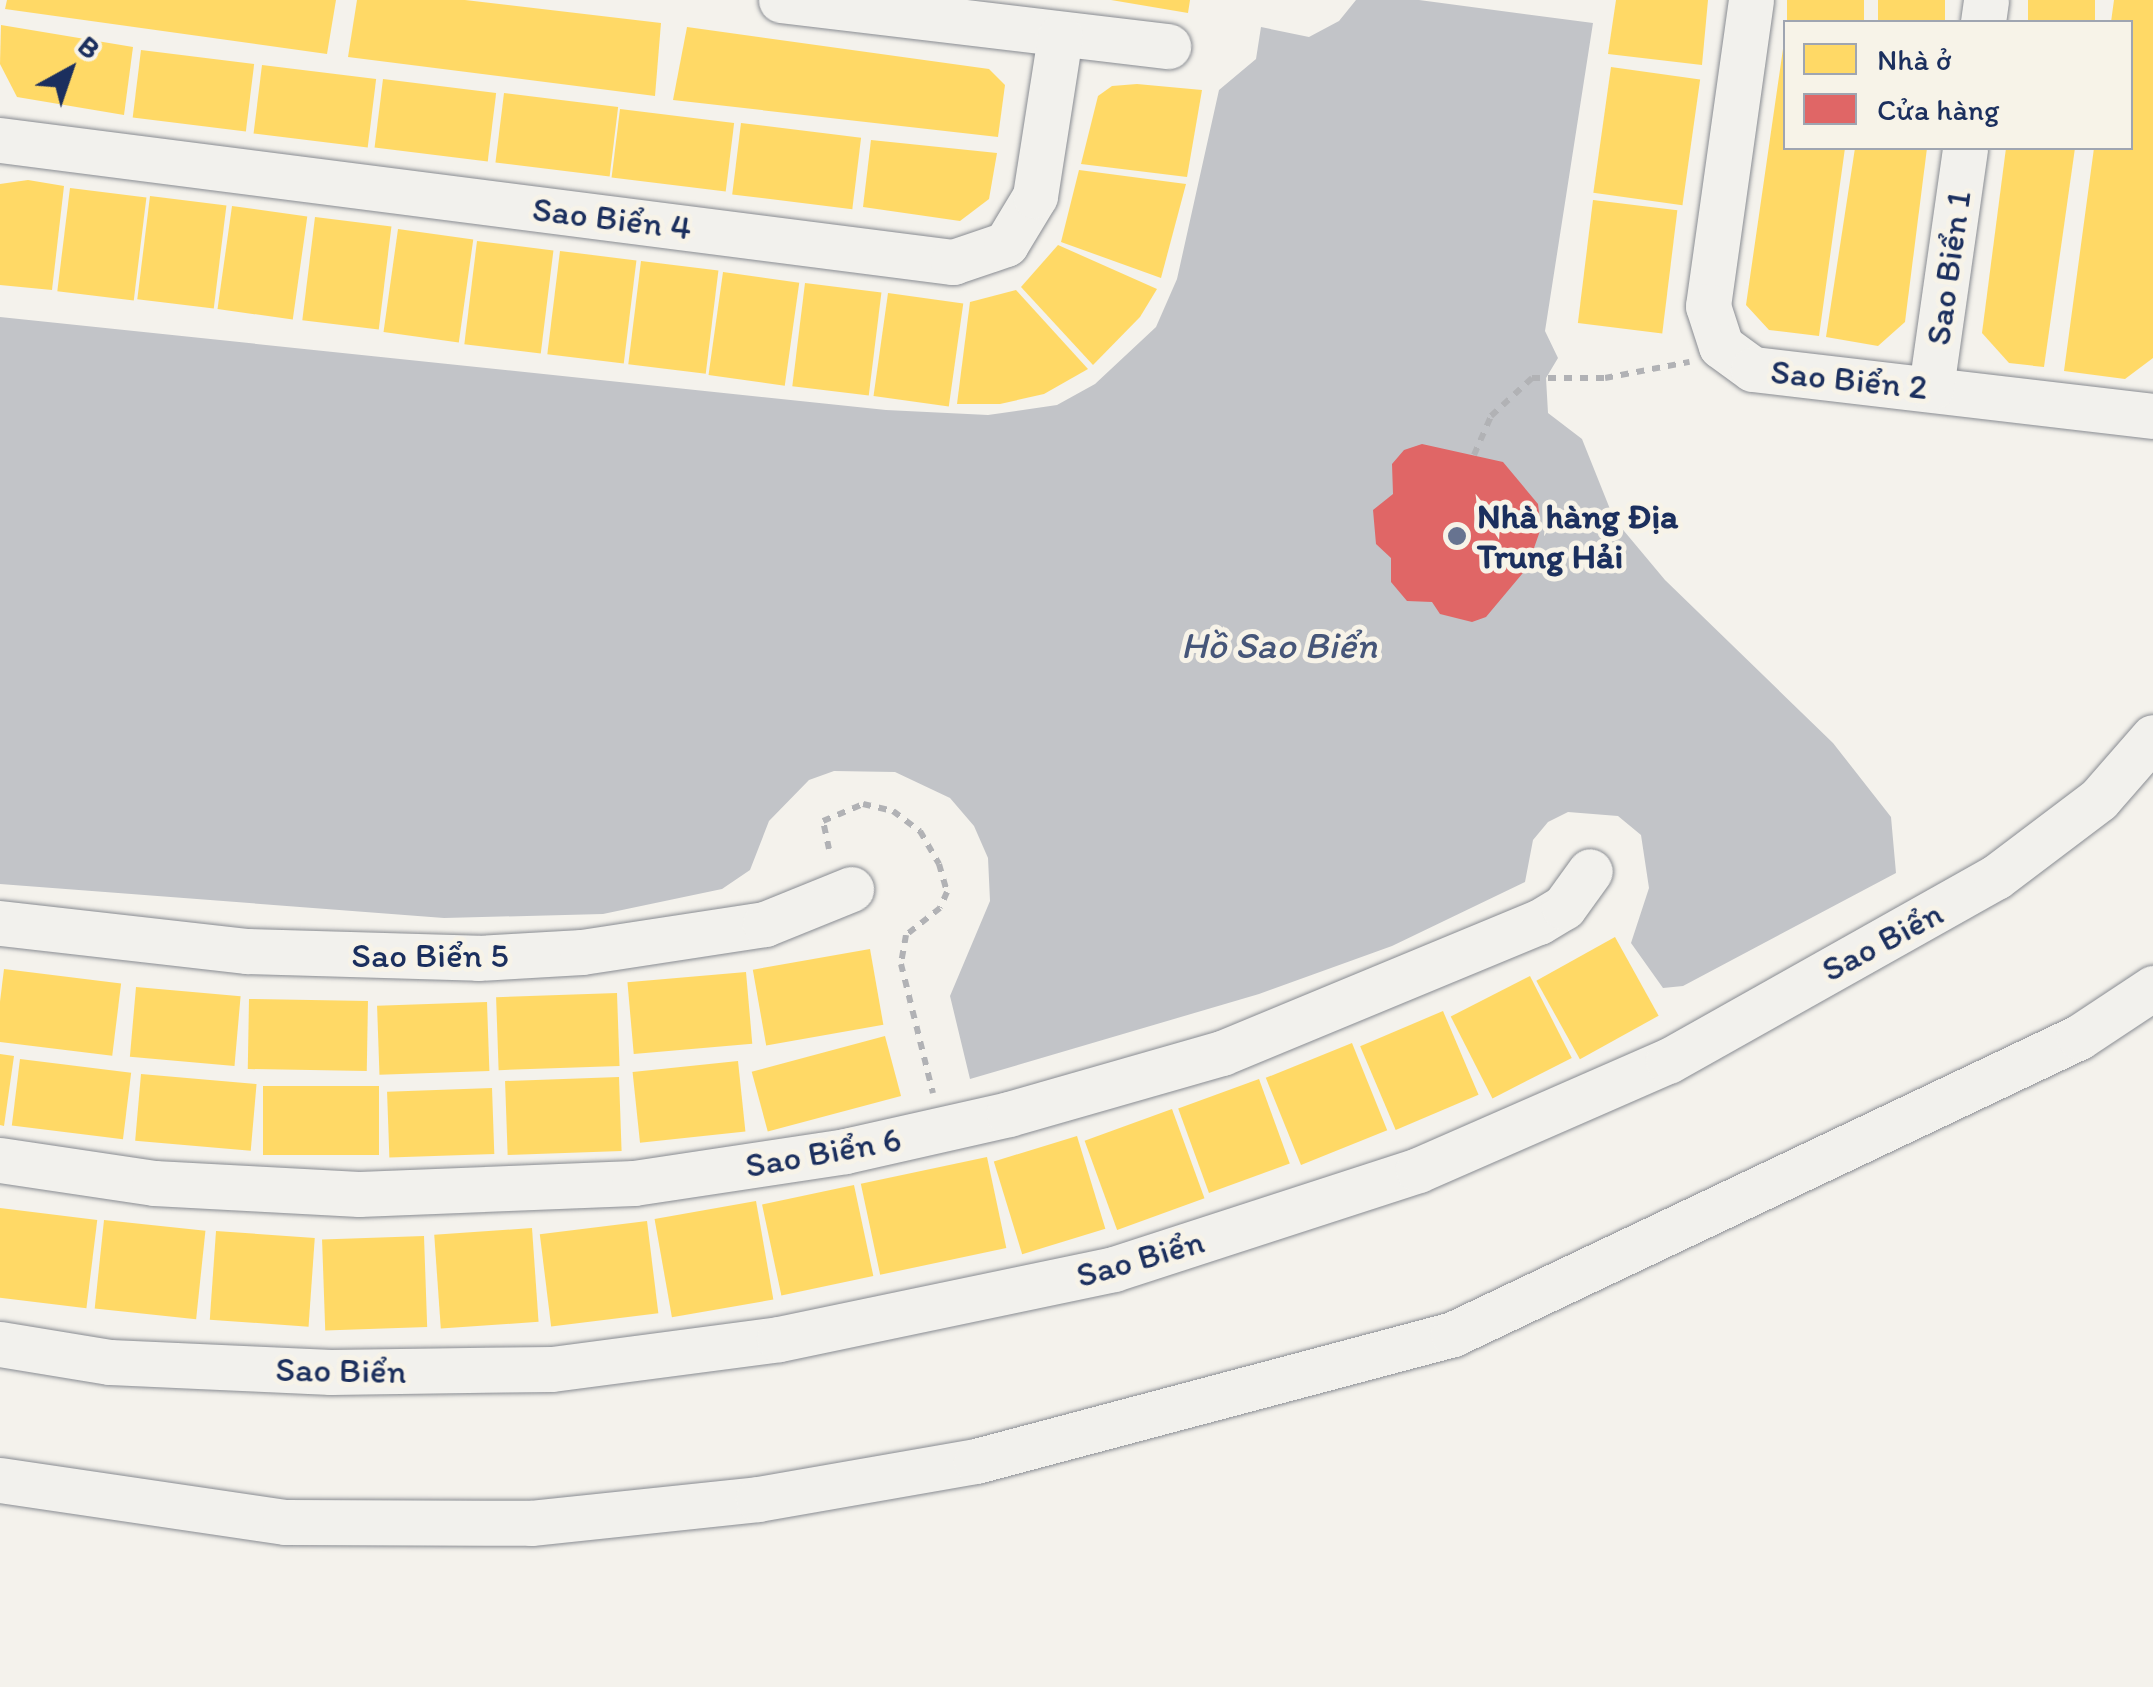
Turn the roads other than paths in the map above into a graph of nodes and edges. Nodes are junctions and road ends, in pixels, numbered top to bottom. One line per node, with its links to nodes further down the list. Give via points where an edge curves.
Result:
1 (781, 0): 3 (lane)
2 (1751, 0): 7 (lane, Sao Biển 2, via 1708,306 1721,346 1752,369)
3 (1060, 36): 4 (lane); 5 (lane, Sao Biển 4, via 1036,196 1006,244 953,262)
4 (1168, 46)
5 (0, 140)
6 (1965, 150): 7 (lane, Sao Biển 1)
7 (1931, 388): 8 (lane, Sao Biển 2)
8 (2153, 416)
9 (2153, 736): 15 (lane, Sao Biển, via 2099,799 1996,877 1668,1060 1418,1170 1114,1270 779,1339 552,1369 294,1370 110,1362)
10 (1590, 871): 14 (lane, Sao Biển 6, via 1564,906 1539,922 1222,1052 1009,1114 844,1151 634,1183 359,1194 154,1182)
11 (852, 889): 12 (lane, Sao Biển 5, via 809,912 733,930 582,952 478,958 248,951)
12 (0, 922)
13 (2153, 988): 16 (lane, via 2080,1036 1453,1334 976,1462 758,1500 531,1523 285,1522)
14 (0, 1160)
15 (0, 1344)
16 (0, 1480)

